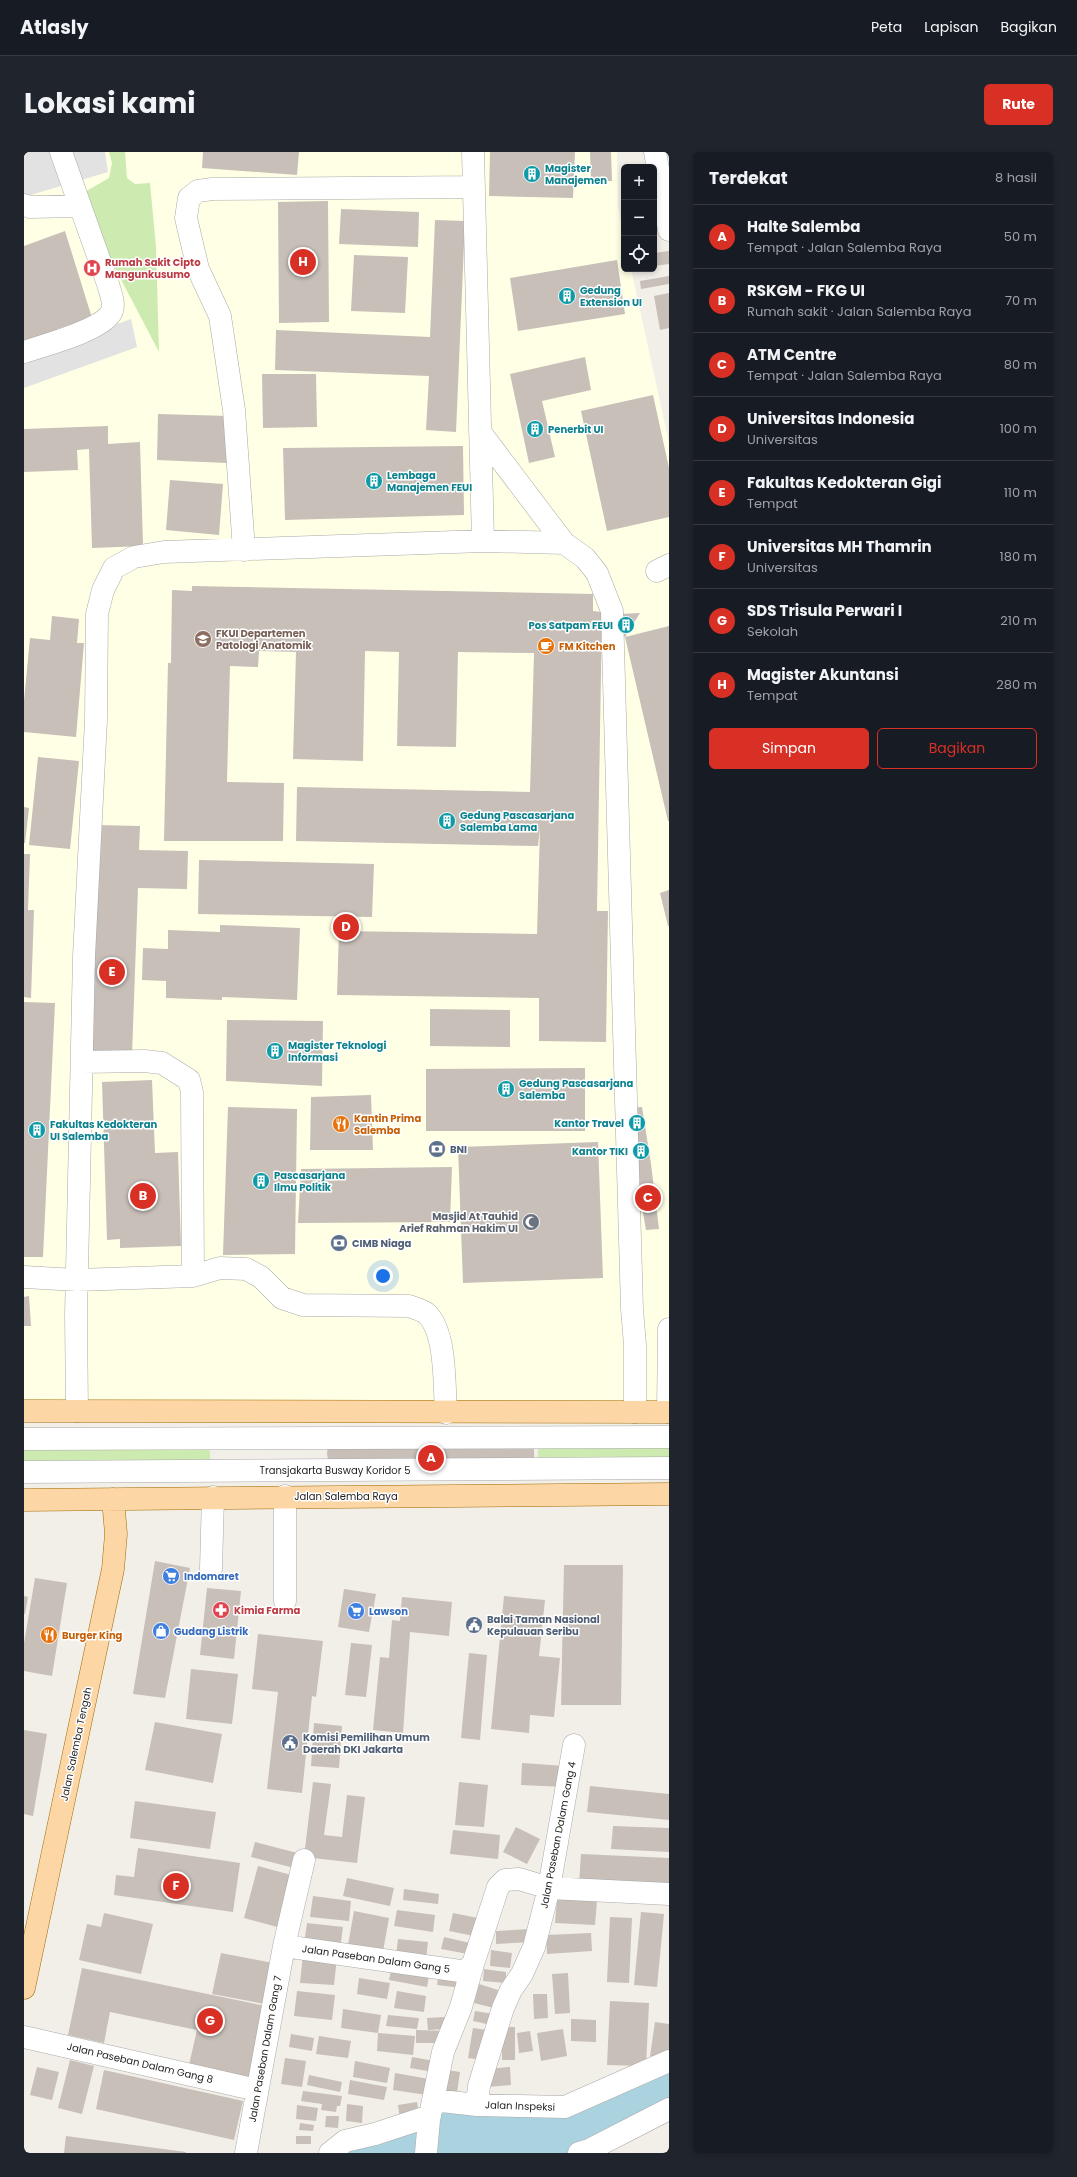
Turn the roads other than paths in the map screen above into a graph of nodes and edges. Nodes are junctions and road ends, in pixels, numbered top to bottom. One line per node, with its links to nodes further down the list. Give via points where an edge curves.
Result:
1 (61, 152): 6 (street)
2 (473, 152): 4 (street)
3 (655, 152): 7 (street)
4 (474, 187): 9 (street); 12 (street, via 212,188 189,198 186,218 198,269 220,316 234,410)
5 (24, 205): 6 (street)
6 (80, 206): 8 (street, via 108,284 113,304 112,312 97,326)
7 (669, 230)
8 (24, 352)
9 (480, 432): 10 (street); 11 (street)
10 (483, 541): 11 (street); 12 (street)
11 (564, 543): 20 (street, via 585,558 597,573 612,611)
12 (244, 550): 13 (street, via 164,552 134,557 114,568 103,590 97,614 96,720 84,956)
13 (82, 1062): 14 (street, via 162,1063 189,1080 192,1092); 16 (street)
14 (193, 1276): 16 (street); 22 (street, via 220,1268 246,1269 261,1277 282,1298 303,1305 409,1306 425,1313 434,1323 442,1351)
15 (24, 1277): 16 (street)
16 (77, 1280): 19 (street)
17 (669, 1329): 21 (street)
18 (24, 1411): 19 (main road)
19 (77, 1411): 22 (main road)
20 (635, 1412): 21 (main road); 22 (main road)
21 (668, 1412)
22 (446, 1413)
23 (669, 1437): 24 (street)
24 (24, 1439)
25 (669, 1468): 26 (street, Transjakarta Busway Koridor 5)
26 (24, 1472)
27 (669, 1494): 28 (main road, Jalan Salemba Raya)
28 (285, 1496): 29 (main road, Jalan Salemba Raya); 33 (street)
29 (213, 1497): 30 (main road, Jalan Salemba Raya); 32 (street)
30 (113, 1499): 31 (main road, Jalan Salemba Raya); 40 (main road, Jalan Salemba Tengah, via 116,1534 113,1569)
31 (24, 1500)
32 (211, 1569)
33 (285, 1601)
34 (574, 1745): 36 (street, Jalan Paseban Dalam Gang 4)
35 (304, 1860): 38 (street, Jalan Paseban Dalam Gang 7)
36 (549, 1888): 37 (street); 39 (street, via 519,1879 504,1880 498,1887); 44 (street, Jalan Paseban Dalam Gang 4, via 532,1952 503,2008 479,2086)
37 (669, 1894)
38 (284, 1946): 39 (street, Jalan Paseban Dalam Gang 5, via 460,1971); 43 (street, Jalan Paseban Dalam Gang 7)
39 (473, 1964): 46 (street, via 461,2007 443,2052)
40 (24, 1988)
41 (24, 2037): 43 (street, Jalan Paseban Dalam Gang 8)
42 (669, 2061): 44 (street, Jalan Inspeksi, via 565,2107)
43 (257, 2090): 47 (street, Jalan Paseban Dalam Gang 7)
44 (477, 2104): 46 (street, Jalan Inspeksi)
45 (669, 2109): 50 (street)
46 (431, 2112): 48 (street, Jalan Inspeksi, via 375,2134 346,2141); 49 (street)
47 (246, 2153)
48 (330, 2153)
49 (426, 2153)
50 (579, 2153)

